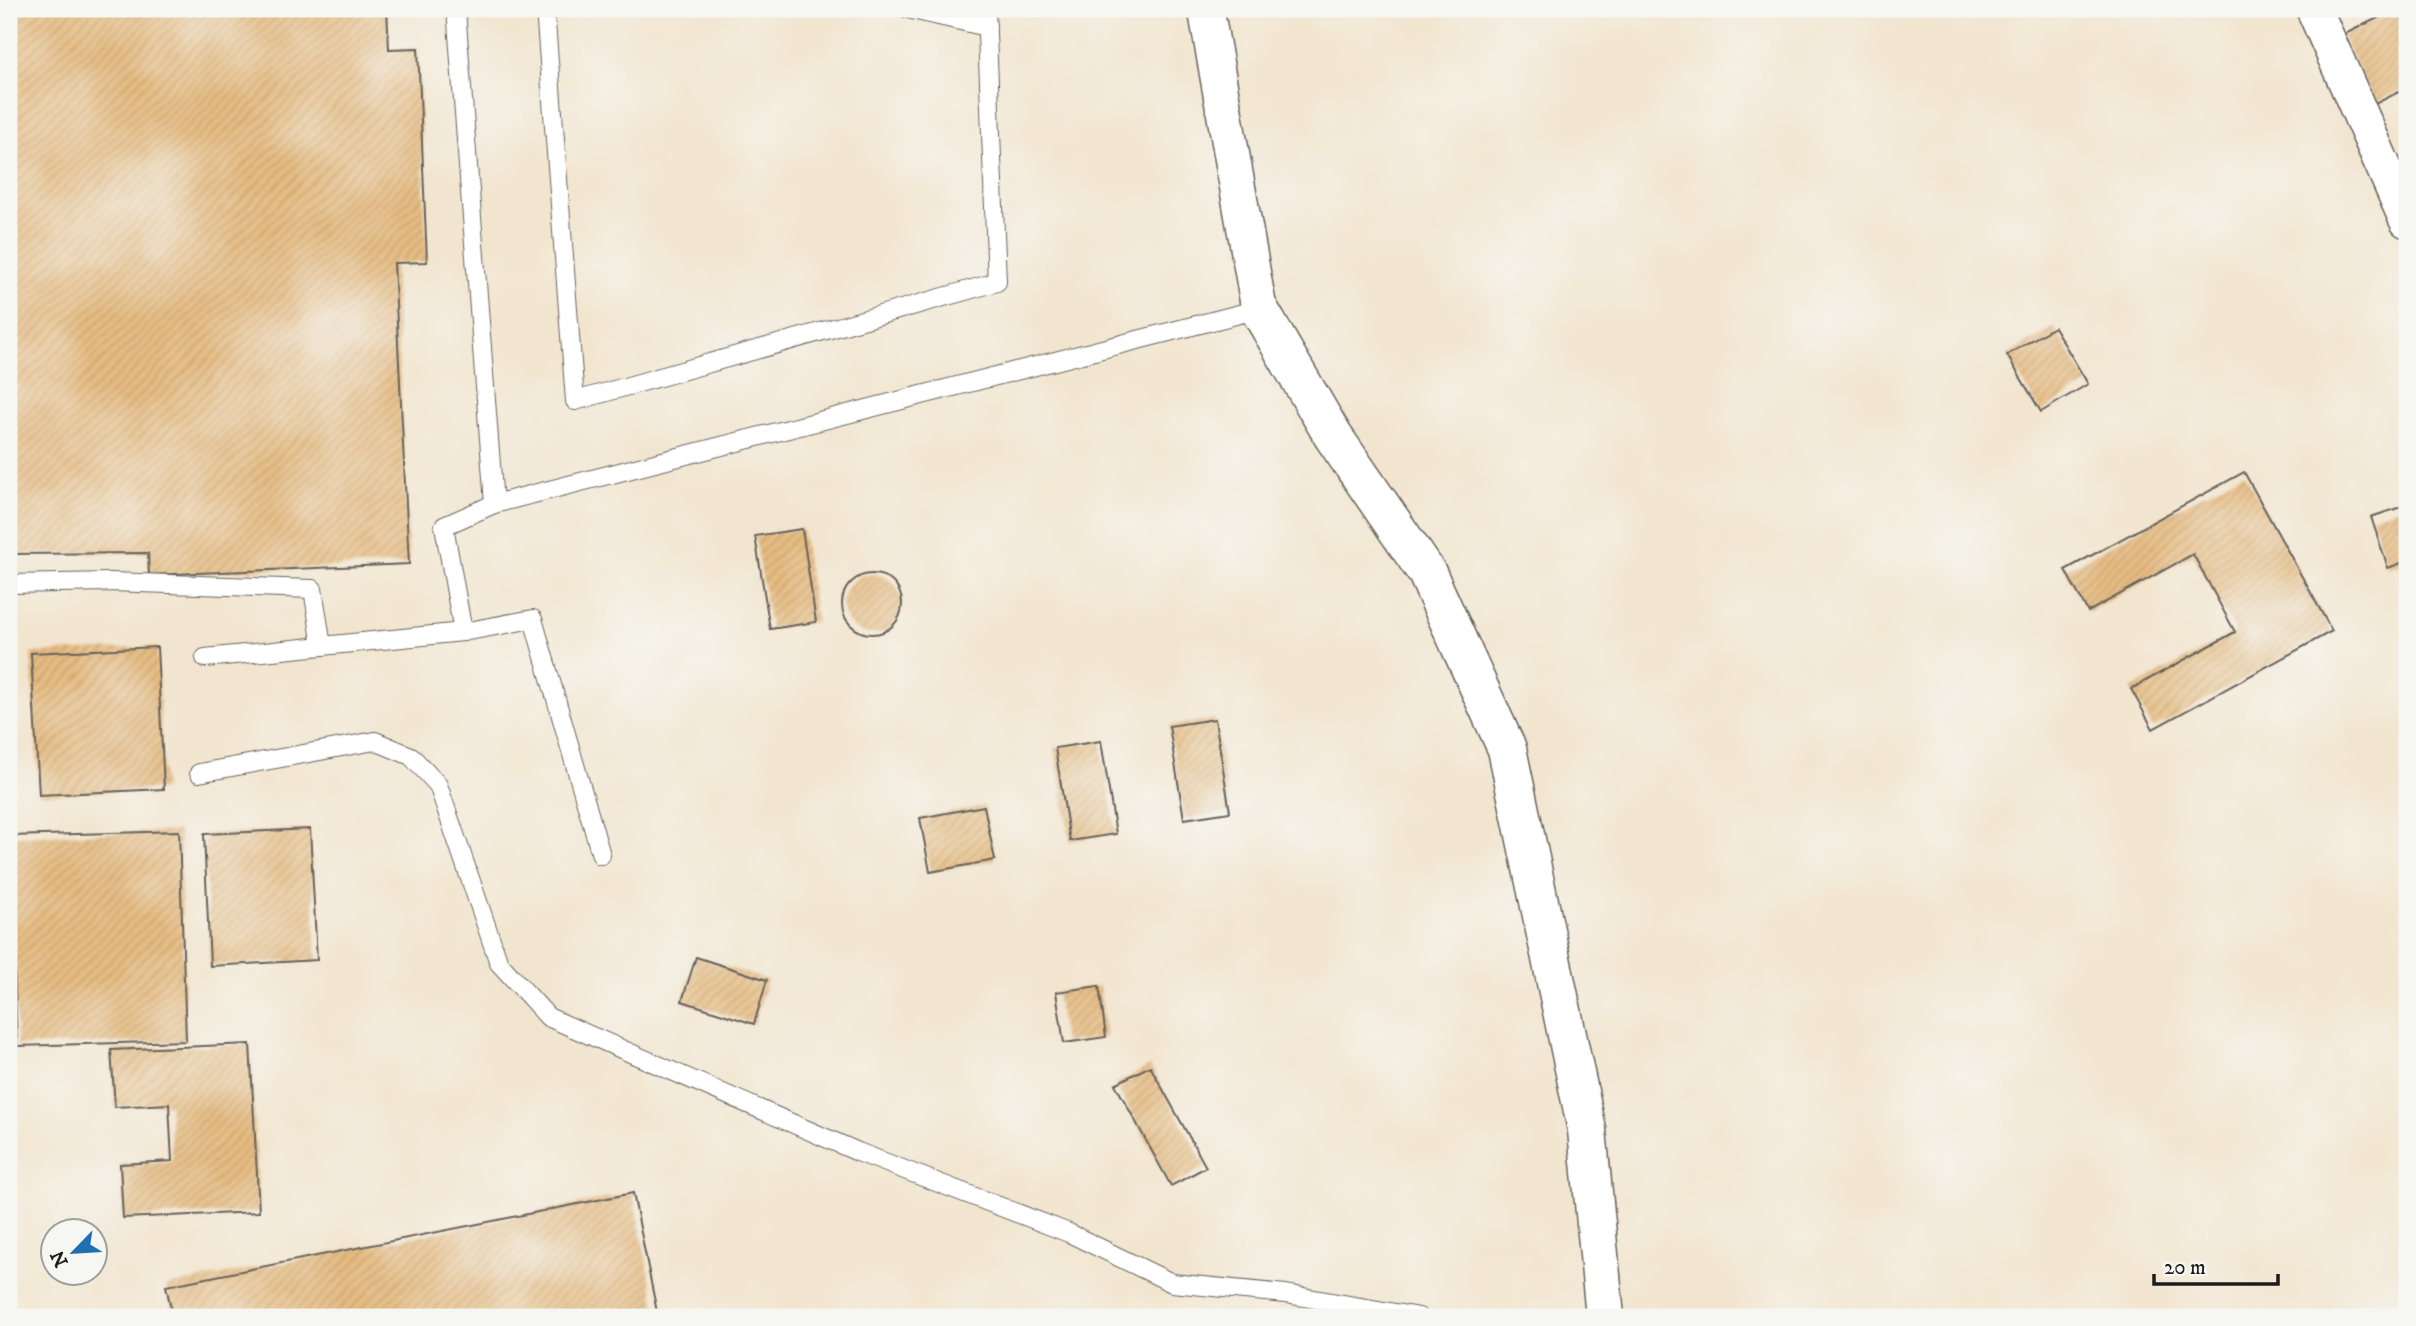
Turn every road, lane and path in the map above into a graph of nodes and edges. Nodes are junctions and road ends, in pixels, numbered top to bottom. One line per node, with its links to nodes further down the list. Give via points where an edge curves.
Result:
1 (456, 9): 9 (lane)
2 (545, 9): 6 (lane, via 575,401 997,282)
3 (908, 9): 6 (lane)
4 (1206, 9): 8 (street)
5 (2314, 9): 7 (street)
6 (986, 18)
7 (2407, 220)
8 (1259, 309): 9 (lane); 17 (street, via 1333,436 1427,573 1507,749 1587,1130)
9 (494, 504): 11 (lane, via 444,526)
10 (9, 584): 12 (lane, via 110,582 313,589)
11 (463, 632): 12 (lane); 15 (lane, via 533,619)
12 (322, 646): 13 (lane)
13 (205, 658)
14 (200, 773): 16 (lane, via 375,741 411,756 438,785 499,963 548,1017 859,1152 1069,1233 1172,1283 1286,1294)
15 (601, 855)
16 (1419, 1317)
17 (1605, 1317)

